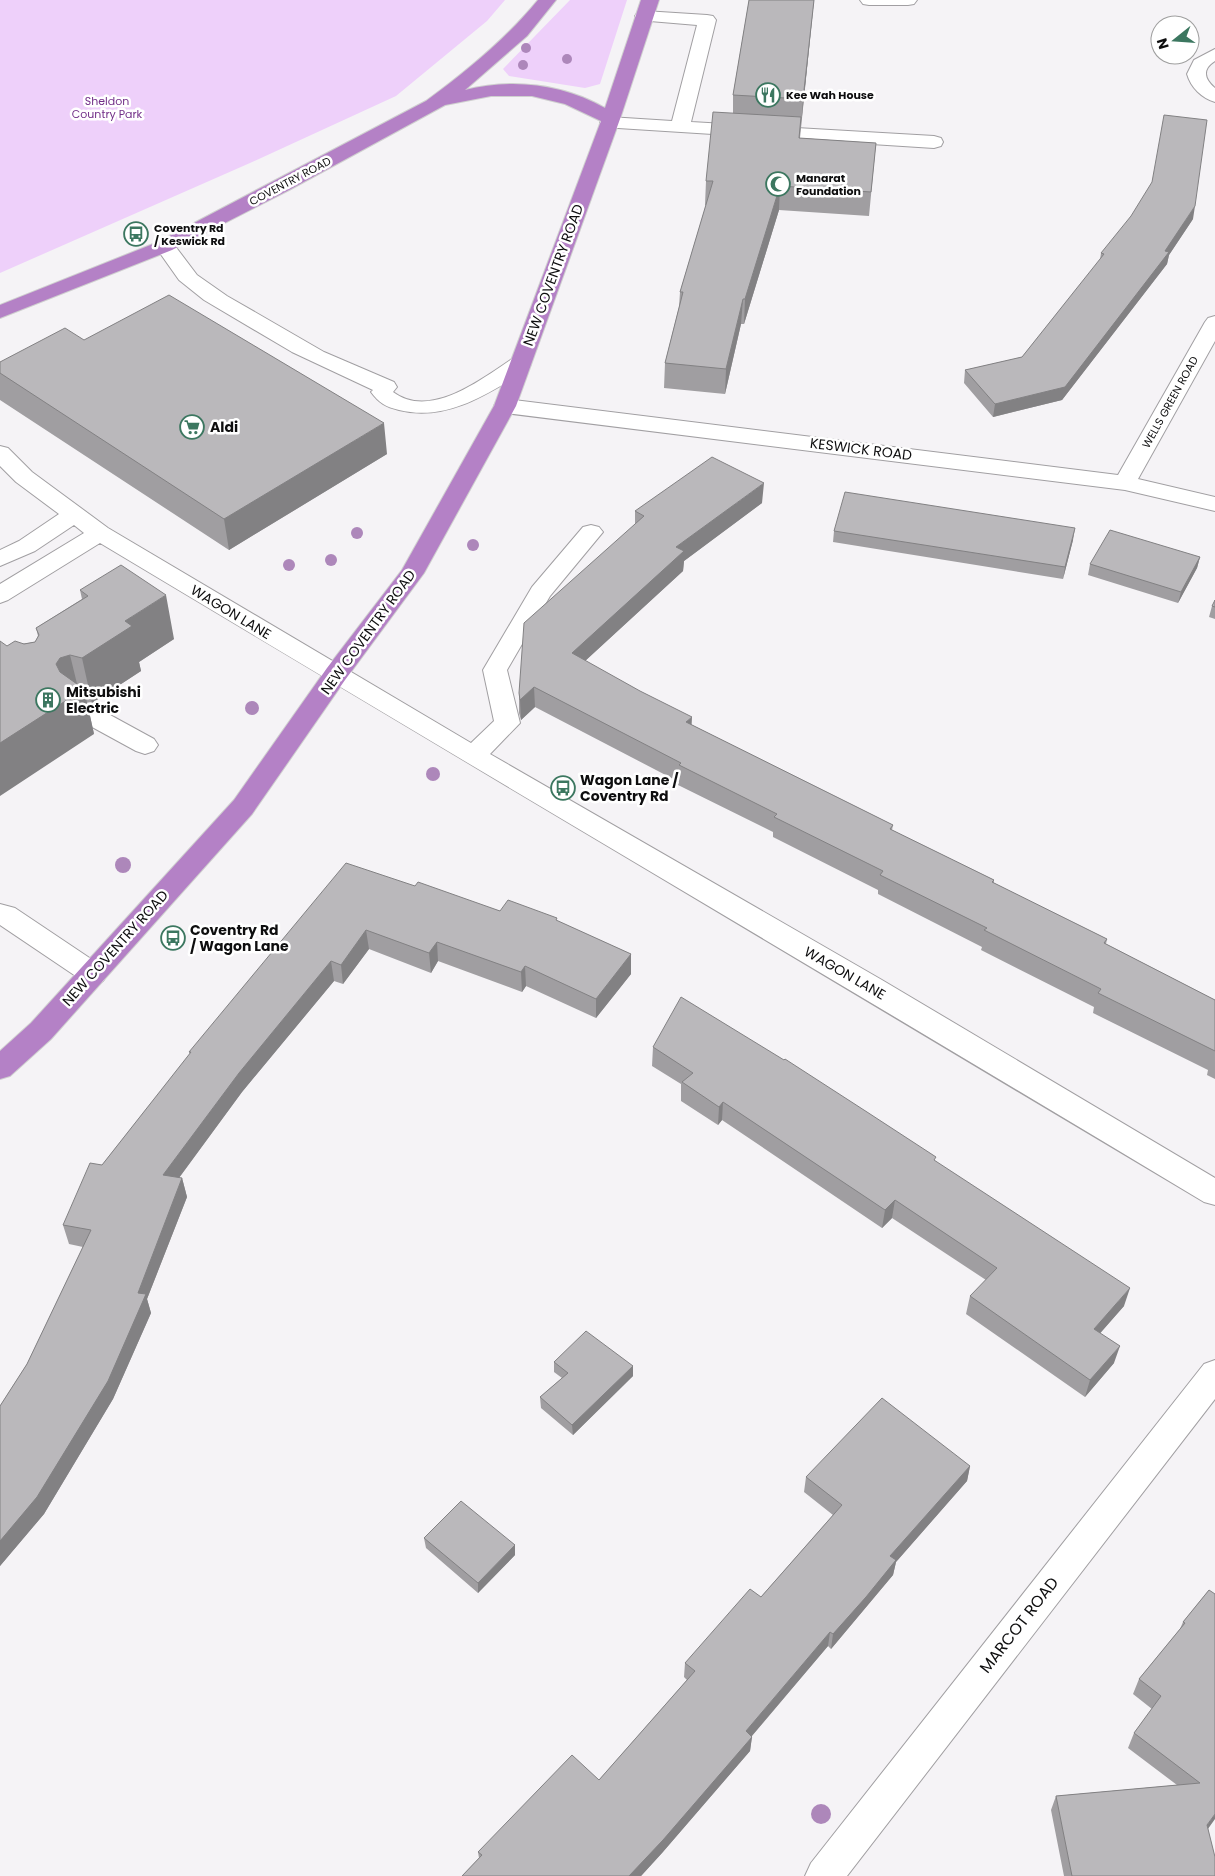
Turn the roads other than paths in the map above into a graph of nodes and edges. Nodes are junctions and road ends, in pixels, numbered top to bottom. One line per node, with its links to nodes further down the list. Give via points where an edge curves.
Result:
1 (547, 0): 7 (highway, COVENTRY ROAD, via 521,32)
2 (869, 0): 3 (street)
3 (908, 0)
4 (647, 8): 8 (highway); 9 (street, via 707,20)
5 (1215, 54): 6 (street, via 1197,66 1195,76 1201,86)
6 (1215, 96)
7 (433, 105): 8 (highway, via 496,88 524,89 552,94 600,111); 11 (highway, COVENTRY ROAD)
8 (610, 121): 9 (street); 14 (highway, NEW COVENTRY ROAD)
9 (680, 127): 10 (street)
10 (934, 142)
11 (164, 246): 12 (highway, COVENTRY ROAD); 14 (street, via 203,300 353,375 386,386 382,392 386,398 403,405 437,406 474,393)
12 (0, 312)
13 (1215, 322): 17 (street, WELLS GREEN ROAD)
14 (520, 364): 15 (highway, NEW COVENTRY ROAD)
15 (505, 406): 17 (street, KESWICK ROAD); 24 (highway, NEW COVENTRY ROAD, via 406,583)
16 (0, 453): 19 (street, WAGON LANE, via 24,477)
17 (1125, 483): 18 (street, KESWICK ROAD)
18 (1215, 504)
19 (74, 515): 21 (street, WAGON LANE); 22 (street, via 27,546)
20 (590, 532): 27 (street, via 540,592 495,670 507,723)
21 (100, 534): 23 (street); 24 (street, WAGON LANE)
22 (0, 559)
23 (0, 596)
24 (336, 674): 27 (street, WAGON LANE); 29 (highway, NEW COVENTRY ROAD, via 243,807)
25 (81, 710): 26 (street)
26 (144, 745)
27 (473, 756): 31 (street, WAGON LANE, via 872,988)
28 (0, 914): 29 (street)
29 (93, 974): 30 (highway, NEW COVENTRY ROAD, via 41,1032)
30 (0, 1068)
31 (1215, 1193)
32 (1215, 1374): 33 (street, MARCOT ROAD)
33 (824, 1876)

